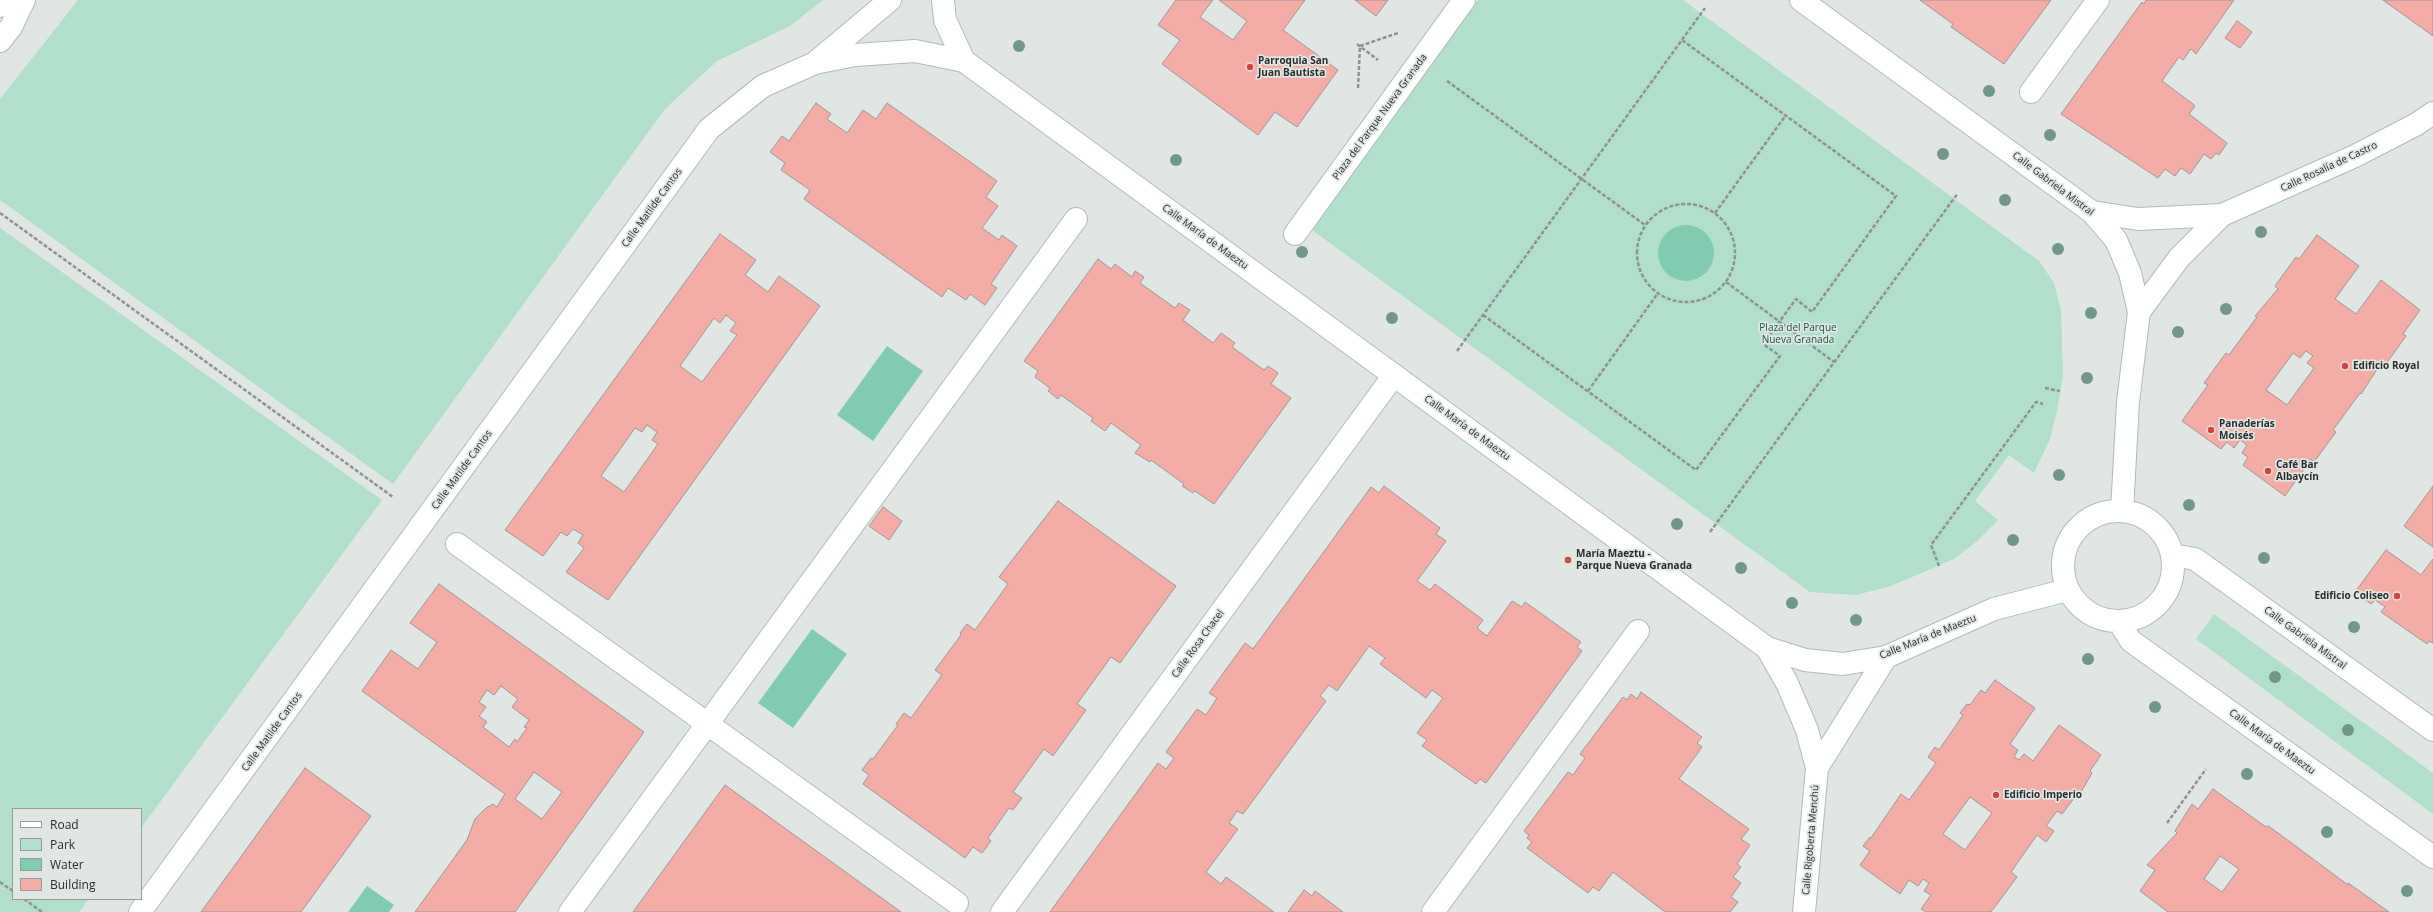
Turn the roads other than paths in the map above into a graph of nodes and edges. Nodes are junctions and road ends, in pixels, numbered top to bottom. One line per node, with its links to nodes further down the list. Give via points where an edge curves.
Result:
1 (14, 0): 8 (street)
2 (24, 0): 9 (street, via 11,27)
3 (890, 0): 11 (street, Calle Matilde Cantos)
4 (944, 0): 10 (street, Calle María de Maeztu, via 945,20)
5 (1464, 0): 17 (street, Plaza del Parque Nueva Granada)
6 (1801, 0): 14 (street, Calle Gabriela Mistral)
7 (2098, 0): 12 (street)
8 (0, 6)
9 (0, 41)
10 (964, 61): 11 (street, Calle Matilde Cantos, via 915,51 856,55); 19 (street, Calle María de Maeztu)
11 (815, 63): 33 (street, Calle Matilde Cantos, via 763,86 710,129)
12 (2031, 92)
13 (2433, 113): 15 (street, Calle Rosalía de Castro, via 2355,156)
14 (2092, 212): 15 (street, Calle Rosalía de Castro, via 2138,219); 18 (street, Calle Gabriela Mistral, via 2116,240 2130,272)
15 (2222, 215): 18 (street, Calle Rosalía de Castro, via 2178,258)
16 (1076, 219): 28 (street)
17 (1295, 234)
18 (2139, 312): 20 (street, Calle Gabriela Mistral, via 2126,415)
19 (1394, 375): 26 (street, Calle María de Maeztu); 35 (street, Calle Rosa Chacel)
20 (2122, 511): 22 (street, via 2140,515 2156,526 2167,539); 23 (street, via 2096,514 2074,531 2062,556)
21 (457, 544): 28 (street)
22 (2172, 555): 24 (street, via 2172,578 2162,600 2150,612 2135,619); 29 (street, Calle Gabriela Mistral, via 2195,559)
23 (2067, 590): 24 (street, via 2077,604 2090,614 2104,620); 27 (street, Calle María de Maeztu, via 1994,610)
24 (2119, 622): 31 (street, Calle María de Maeztu, via 2131,641)
25 (1638, 631): 36 (street)
26 (1767, 648): 27 (street, Calle María de Maeztu, via 1805,660 1843,664); 30 (street, Calle Rigoberta Menchú, via 1787,682 1807,730)
27 (1886, 657): 30 (street, Calle Rigoberta Menchú)
28 (708, 724): 32 (street); 34 (street)
29 (2433, 730)
30 (1817, 768): 37 (street, Calle Rigoberta Menchú)
31 (2432, 858)
32 (957, 904)
33 (140, 912)
34 (570, 912)
35 (1002, 912)
36 (1433, 912)
37 (1804, 912)

